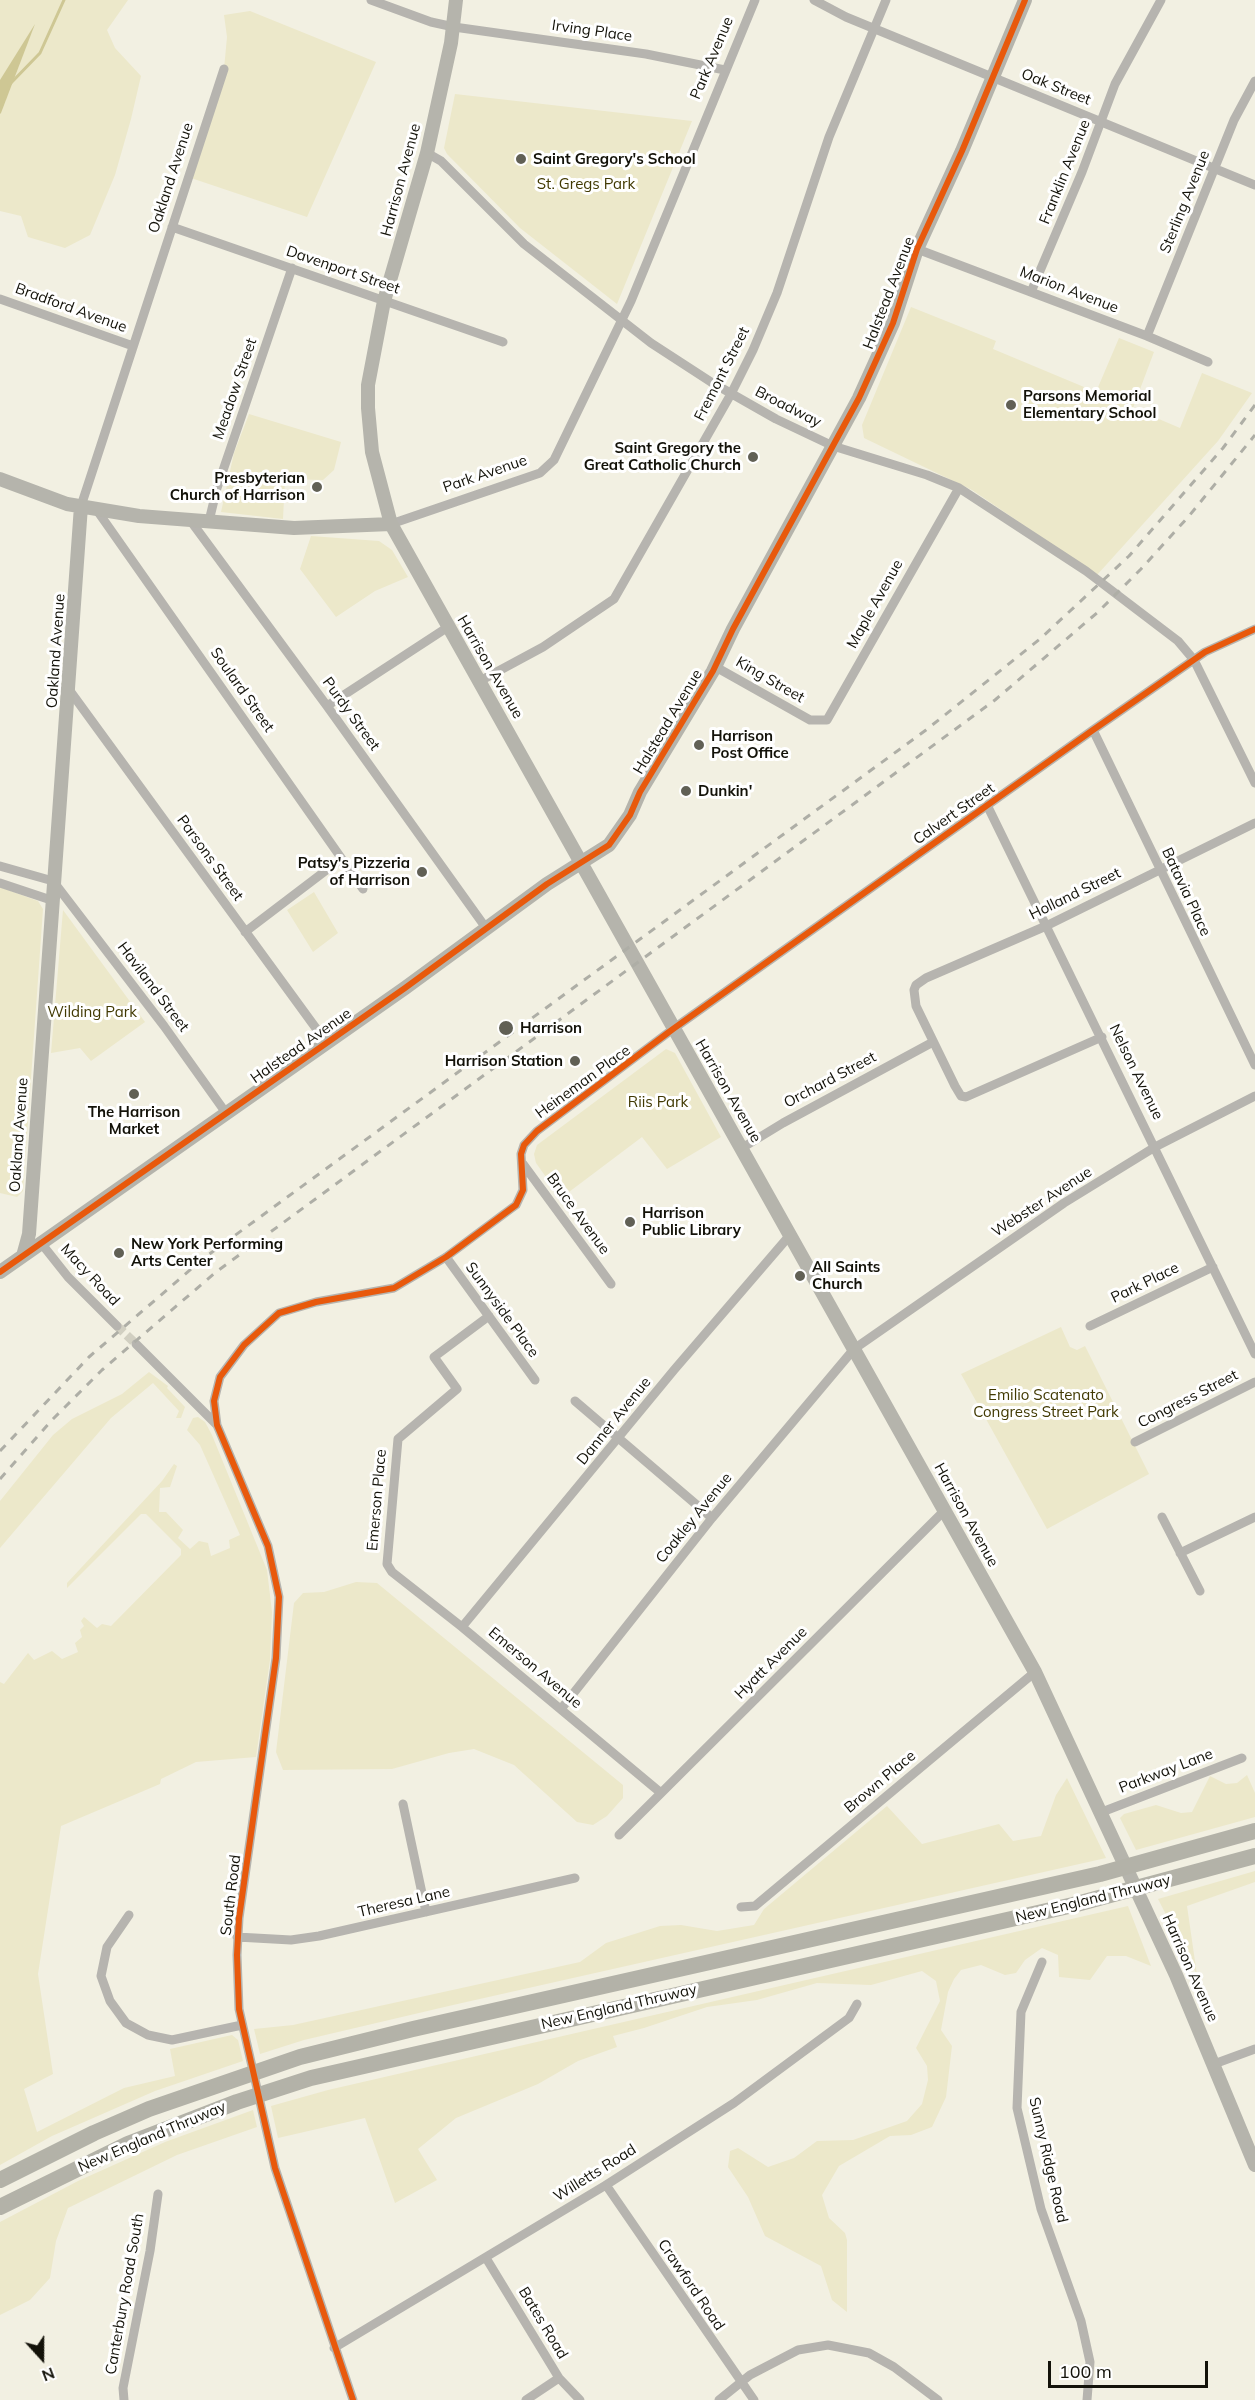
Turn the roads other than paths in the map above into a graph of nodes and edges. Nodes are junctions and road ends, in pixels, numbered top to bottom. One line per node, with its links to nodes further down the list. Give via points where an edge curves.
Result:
1 (371, 0): 8 (street, Irving Place)
2 (456, 0): 8 (street, Harrison Avenue)
3 (755, 0): 11 (street, Park Avenue)
4 (814, 0): 9 (street, Oak Street)
5 (886, 0): 9 (street, Fremont Street)
6 (1025, 0): 12 (street, Halstead Avenue)
7 (1161, 0): 14 (street, Franklin Avenue, via 1115,84)
8 (454, 27): 11 (street, Irving Place, via 646,54); 15 (street, Harrison Avenue)
9 (874, 28): 12 (street, Oak Street); 29 (street, Fremont Street, via 829,137 777,293)
10 (224, 69): 18 (street, Oakland Avenue)
11 (725, 70): 24 (street, Park Avenue)
12 (992, 77): 14 (street, Oak Street); 19 (street, Halstead Avenue)
13 (1255, 81): 16 (street, Sterling Avenue)
14 (1101, 122): 16 (street, Oak Street); 21 (street, Franklin Avenue)
15 (427, 153): 23 (street, Harrison Avenue); 24 (street, Broadway, via 441,161 524,244)
16 (1215, 168): 17 (street, Oak Street); 25 (street, Sterling Avenue)
17 (1255, 185)
18 (172, 227): 20 (street, Davenport Street); 27 (street, Oakland Avenue)
19 (917, 249): 21 (street, Marion Avenue); 30 (street, Halstead Avenue, via 893,323)
20 (292, 268): 23 (street, Davenport Street); 36 (street, Meadow Street)
21 (1031, 292): 25 (street, Marion Avenue)
22 (0, 299): 27 (street, Bradford Avenue)
23 (384, 301): 26 (street, Davenport Street); 37 (street, Harrison Avenue, via 368,408 372,452)
24 (622, 322): 29 (street, Broadway); 37 (street, Park Avenue, via 547,468)
25 (1148, 336): 28 (street, Marion Avenue)
26 (503, 342)
27 (133, 346): 33 (street, Oakland Avenue)
28 (1208, 362)
29 (731, 394): 30 (street, Broadway); 42 (street, Fremont Street, via 614,599 543,647)
30 (833, 446): 32 (street, Broadway); 41 (street, Halstead Avenue)
31 (0, 479): 33 (street, Park Avenue)
32 (959, 488): 40 (street, Broadway, via 1089,573 1178,641); 45 (street, Maple Avenue, via 833,712 827,720)
33 (81, 506): 34 (street, Park Avenue); 43 (street, Oakland Avenue)
34 (96, 509): 35 (street, Park Avenue); 50 (street, Soulard Street)
35 (190, 520): 36 (street, Park Avenue); 44 (street, Purdy Street)
36 (209, 521): 37 (street, Park Avenue, via 294,528)
37 (391, 524): 38 (street, Harrison Avenue)
38 (448, 627): 42 (street, Harrison Avenue); 44 (street)
39 (1255, 629): 40 (street, Calvert Street)
40 (1194, 660): 46 (street, Calvert Street); 47 (street, Broadway)
41 (714, 666): 45 (street, King Street); 51 (street, Halstead Avenue, via 630,815 609,845)
42 (478, 682): 51 (street, Harrison Avenue)
43 (70, 691): 54 (street, Oakland Avenue); 60 (street, Parsons Street)
44 (327, 706): 59 (street, Purdy Street)
45 (810, 720)
46 (1093, 730): 48 (street, Calvert Street); 53 (street, Batavia Place)
47 (1255, 783)
48 (987, 805): 58 (street, Nelson Avenue); 61 (street, Calvert Street)
49 (1255, 824): 53 (street, Holland Street)
50 (341, 859): 56 (street, Soulard Street); 60 (street)
51 (582, 862): 59 (street, Halstead Avenue); 61 (street, Harrison Avenue)
52 (0, 866): 54 (street)
53 (1159, 869): 58 (street, Holland Street); 65 (street, Batavia Place)
54 (52, 881): 57 (street, Oakland Avenue); 67 (street, Haviland Street)
55 (0, 883): 57 (street)
56 (363, 889)
57 (51, 900): 73 (street, Oakland Avenue, via 29,1234)
58 (1046, 926): 62 (street, Nelson Avenue); 64 (street, Holland Street, via 916,985 916,1006)
59 (486, 928): 63 (street, Halstead Avenue)
60 (246, 932): 63 (street, Parsons Street)
61 (673, 1029): 69 (street, Harrison Avenue); 70 (street, Heineman Place, via 537,1131 524,1145)
62 (1102, 1036): 64 (street, via 966,1097 961,1096); 68 (street, Nelson Avenue)
63 (326, 1042): 67 (street, Halstead Avenue)
64 (933, 1042): 69 (street, Orchard Street)
65 (1255, 1065)
66 (1255, 1096): 68 (street, Webster Avenue)
67 (226, 1113): 72 (street, Halstead Avenue)
68 (1155, 1147): 75 (street, Nelson Avenue); 82 (street, Webster Avenue, via 1064,1203)
69 (742, 1148): 71 (street, Harrison Avenue)
70 (522, 1162): 74 (street, via 523,1190 516,1205); 77 (street, Bruce Avenue)
71 (790, 1235): 82 (street, Harrison Avenue); 88 (street, Danner Avenue)
72 (41, 1243): 73 (street, Halstead Avenue); 79 (street, Macy Road)
73 (23, 1256): 76 (street, Halstead Avenue)
74 (446, 1257): 78 (street, Sunnyside Place); 87 (street, via 394,1288 279,1313 244,1345 220,1377 214,1401)
75 (1213, 1267): 80 (street, Park Place); 83 (street, Nelson Avenue)
76 (0, 1272)
77 (611, 1284)
78 (489, 1316): 84 (street, Sunnyside Place); 95 (street, Emerson Place, via 434,1357 457,1389 398,1439)
79 (117, 1326)
80 (1090, 1326)
81 (136, 1344): 87 (street)
82 (854, 1349): 90 (street, Harrison Avenue); 93 (street, Coakley Avenue)
83 (1255, 1354)
84 (535, 1380)
85 (1255, 1382): 89 (street, Congress Street)
86 (575, 1401): 88 (street)
87 (217, 1425): 111 (street, South Road, via 268,1546 279,1597 276,1658)
88 (620, 1438): 93 (street); 97 (street, Danner Avenue)
89 (1135, 1443)
90 (944, 1511): 98 (street, Harrison Avenue); 101 (street, Hyatt Avenue)
91 (1162, 1517): 94 (street)
92 (1255, 1517): 94 (street)
93 (712, 1518): 99 (street, Coakley Avenue)
94 (1180, 1553): 96 (street)
95 (389, 1568): 97 (street, Emerson Avenue)
96 (1200, 1591)
97 (462, 1627): 99 (street, Emerson Avenue)
98 (1035, 1672): 103 (street, Harrison Avenue); 108 (street, Brown Place, via 755,1906)
99 (561, 1709): 101 (street, Emerson Avenue)
100 (1242, 1758): 103 (street, Parkway Lane)
101 (661, 1794): 105 (street, Hyatt Avenue)
102 (403, 1804): 109 (street)
103 (1102, 1812): 116 (street, Harrison Avenue)
104 (1255, 1832): 118 (highway, New England Thruway, via 1100,1874 413,2028 300,2057 149,2109)
105 (619, 1836)
106 (1255, 1856): 121 (highway, New England Thruway, via 1082,1903 311,2078 128,2144)
107 (575, 1878): 109 (street, Theresa Lane)
108 (741, 1907)
109 (426, 1912): 111 (street, Theresa Lane, via 304,1939)
110 (129, 1915): 114 (street, via 107,1947 101,1976 110,2001 126,2023 148,2035 172,2040)
111 (237, 1937): 114 (street, South Road)
112 (1042, 1962): 133 (street, Sunny Ridge Road, via 1021,2012 1017,2108 1041,2209 1081,2321 1090,2362)
113 (856, 2004): 119 (street, Willetts Road, via 849,2018 800,2057)
114 (242, 2025): 123 (street, South Road, via 275,2168)
115 (1255, 2049): 116 (street)
116 (1214, 2064): 117 (street, Harrison Avenue)
117 (1255, 2165)
118 (0, 2180)
119 (606, 2185): 122 (street, Willetts Road); 125 (street, Crawford Road)
120 (158, 2194): 126 (street, Canterbury Road South)
121 (0, 2207)
122 (486, 2258): 123 (street, Willetts Road); 124 (street, Bates Road)
123 (334, 2348): 127 (street, South Road)
124 (559, 2378): 128 (street); 129 (street, Bates Road)
125 (741, 2382): 130 (street); 131 (street, Crawford Road); 132 (street, via 798,2350 828,2345 869,2354 894,2367)
126 (124, 2400)
127 (353, 2400)
128 (526, 2400)
129 (580, 2400)
130 (720, 2400)
131 (754, 2400)
132 (938, 2400)
133 (1087, 2400)

